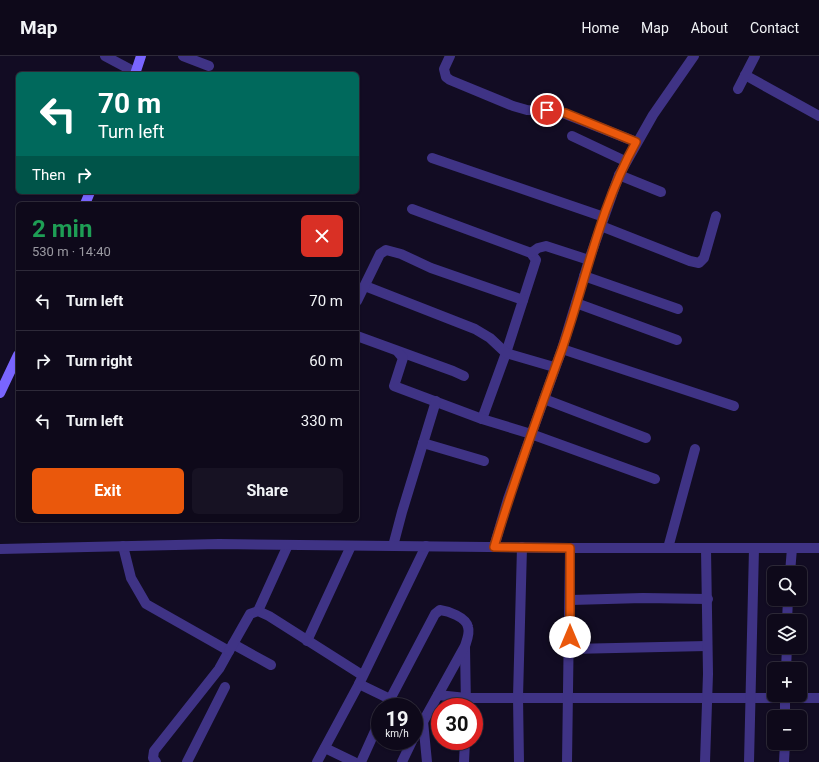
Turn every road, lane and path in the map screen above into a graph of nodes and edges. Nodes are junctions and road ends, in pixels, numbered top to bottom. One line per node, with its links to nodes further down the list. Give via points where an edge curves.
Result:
1 (105, 56): 8 (street)
2 (141, 56): 9 (main road)
3 (183, 56): 7 (street)
4 (450, 56): 14 (street, via 444,69 446,77 450,80 513,106 528,110 558,111)
5 (694, 56): 14 (street)
6 (755, 56): 10 (street)
7 (209, 66)
8 (133, 72)
9 (135, 72)
10 (745, 75): 11 (street); 12 (street)
11 (738, 89)
12 (819, 116)
13 (572, 136): 16 (street)
14 (636, 142): 16 (street)
15 (432, 158): 21 (street)
16 (625, 162): 17 (street)
17 (619, 174): 18 (street); 21 (street)
18 (661, 192)
19 (412, 210): 22 (street)
20 (716, 216): 21 (street, via 704,258 699,263)
21 (602, 221): 23 (street)
22 (531, 253): 23 (street, via 546,246); 27 (street, via 536,265)
23 (589, 260): 24 (street)
24 (584, 276): 28 (street); 29 (street)
25 (365, 286): 26 (street); 27 (street, via 380,254 386,250); 34 (street, via 475,329 490,338)
26 (359, 297)
27 (523, 300): 34 (street)
28 (576, 303): 31 (street); 32 (street)
29 (678, 309)
30 (359, 337): 33 (street)
31 (677, 340)
32 (562, 349): 36 (street); 41 (street)
33 (398, 352): 37 (street); 40 (street, via 403,358 394,386)
34 (506, 353): 36 (street); 42 (street)
35 (16, 359): 38 (main road)
36 (554, 368): 39 (street)
37 (464, 376)
38 (0, 393)
39 (544, 399): 43 (street); 44 (street)
40 (436, 401): 42 (street); 45 (street)
41 (734, 406)
42 (482, 419): 43 (street)
43 (531, 434): 48 (street); 54 (street)
44 (646, 438)
45 (423, 443): 47 (street); 52 (street)
46 (695, 450): 57 (street)
47 (484, 461)
48 (655, 480)
49 (288, 545): 50 (street); 51 (street); 66 (street)
50 (123, 546): 61 (street); 70 (street, via 130,578 146,604)
51 (351, 546): 52 (street); 67 (street)
52 (393, 546): 53 (street)
53 (426, 546): 54 (street); 73 (street)
54 (494, 547): 55 (street)
55 (522, 547): 56 (street); 76 (street)
56 (570, 548): 57 (street); 65 (street)
57 (668, 548): 62 (street)
58 (754, 548): 59 (street); 62 (street); 85 (street)
59 (792, 548): 60 (street); 63 (street)
60 (819, 548)
61 (0, 549)
62 (706, 549): 64 (street)
63 (791, 566)
64 (708, 599): 65 (street); 69 (street)
65 (571, 600): 71 (street)
66 (258, 611): 67 (street); 70 (street, via 250,614)
67 (307, 641): 73 (street)
68 (465, 646): 75 (street); 81 (street, via 468,625 454,615 440,610 435,614); 83 (street)
69 (707, 646): 71 (street); 84 (street)
70 (231, 648): 72 (street); 95 (street, via 219,669 154,751 153,758)
71 (570, 649): 77 (street)
72 (271, 665)
73 (360, 680): 80 (street); 91 (street)
74 (225, 687): 96 (street)
75 (438, 695): 82 (street); 88 (street)
76 (518, 697): 77 (street); 87 (street); 103 (street)
77 (569, 697): 84 (street); 104 (street)
78 (767, 697): 85 (street)
79 (807, 697): 86 (street)
80 (382, 698)
81 (391, 698)
82 (450, 698)
83 (466, 698)
84 (708, 698): 85 (street); 105 (street)
85 (750, 698): 106 (street)
86 (819, 698)
87 (483, 700)
88 (423, 718)
89 (423, 728): 101 (street)
90 (371, 740): 99 (street)
91 (325, 748): 97 (street); 98 (street)
92 (408, 750): 100 (street)
93 (465, 750): 102 (street)
94 (785, 750): 107 (street)
95 (156, 762)
96 (187, 762)
97 (317, 762)
98 (354, 762)
99 (361, 762)
100 (402, 762)
101 (427, 762)
102 (464, 762)
103 (519, 762)
104 (567, 762)
105 (705, 762)
106 (749, 762)
107 (784, 762)

